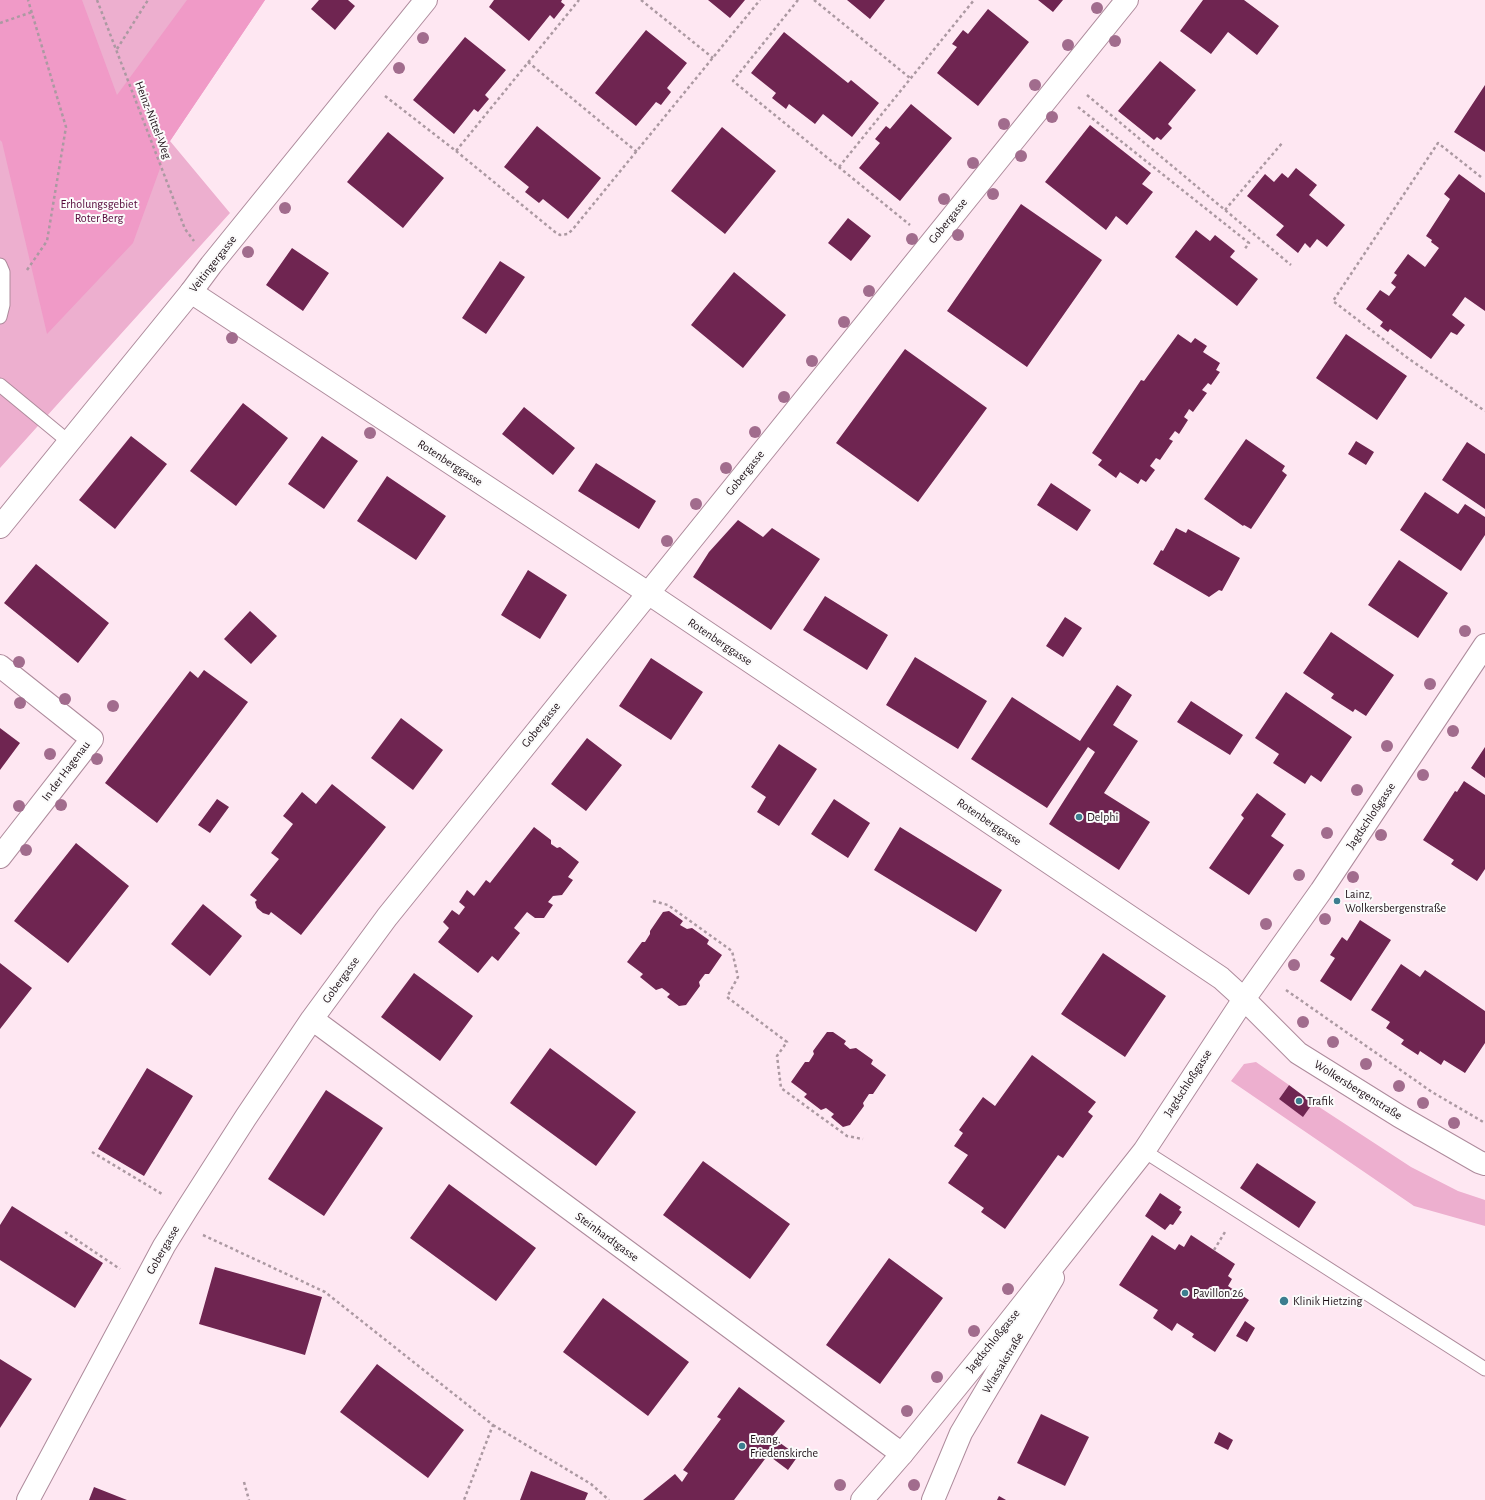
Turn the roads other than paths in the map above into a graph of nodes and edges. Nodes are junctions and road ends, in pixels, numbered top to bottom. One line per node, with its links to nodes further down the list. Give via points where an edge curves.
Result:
1 (426, 0): 4 (street, Veitingergasse, via 210,265)
2 (1127, 0): 9 (street, Gobergasse)
3 (0, 265): 5 (lane, via 3,272)
4 (191, 292): 7 (street, Veitingergasse); 9 (street, Rotenberggasse)
5 (1, 311)
6 (0, 385): 7 (lane)
7 (69, 442): 8 (street, Veitingergasse)
8 (0, 527)
9 (648, 593): 13 (street, Rotenberggasse, via 1221,978); 14 (street, Gobergasse, via 387,917)
10 (1485, 645): 13 (street, Jagdschloßgasse, via 1321,891)
11 (0, 666): 12 (street, In der Hagenau, via 92,740)
12 (0, 857)
13 (1244, 999): 15 (street, Jagdschloßgasse); 16 (street, Wolkersbergenstraße, via 1298,1053 1399,1116)
14 (312, 1019): 19 (street, Steinhardtgasse); 20 (street, Gobergasse, via 164,1246)
15 (1144, 1151): 17 (street, Jagdschloßgasse); 18 (lane)
16 (1485, 1164)
17 (1081, 1230): 19 (street, Jagdschloßgasse); 22 (street, Wlassakstraße, via 961,1433)
18 (1485, 1369)
19 (902, 1454): 21 (street, Jagdschloßgasse)
20 (28, 1500)
21 (862, 1500)
22 (933, 1500)

